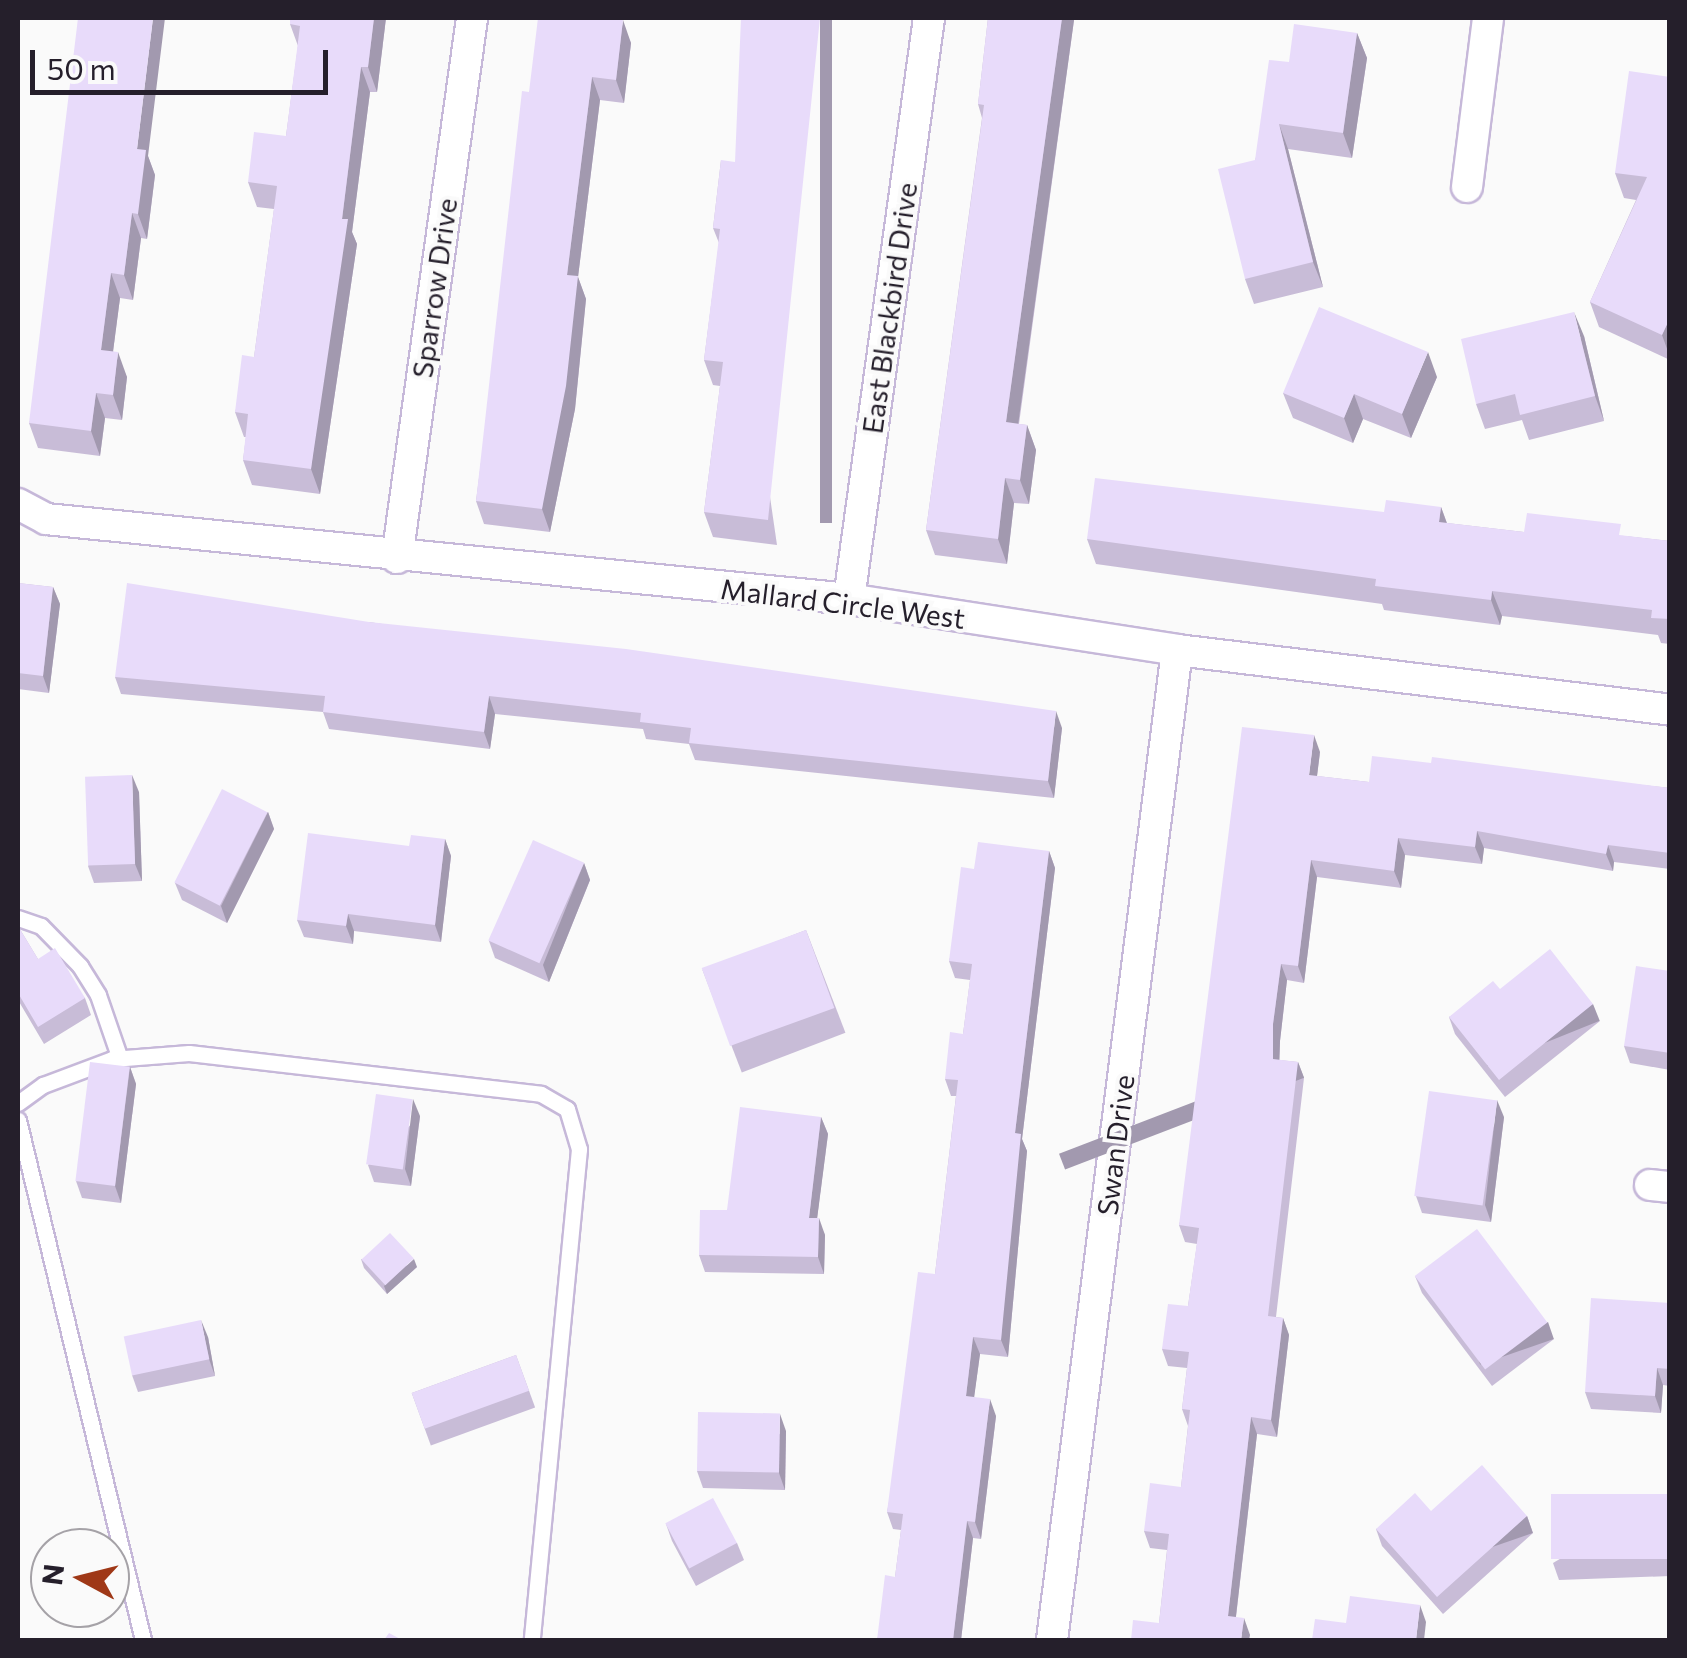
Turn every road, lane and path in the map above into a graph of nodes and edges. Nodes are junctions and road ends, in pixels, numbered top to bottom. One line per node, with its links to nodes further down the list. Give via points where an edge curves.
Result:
1 (472, 18): 6 (street, Sparrow Drive)
2 (929, 18): 7 (street, East Blackbird Drive)
3 (1488, 18): 4 (street)
4 (1468, 186)
5 (18, 504): 6 (street, Mallard Circle West, via 46,519)
6 (396, 558): 7 (street, Mallard Circle West)
7 (850, 599): 8 (street, Mallard Circle West)
8 (1177, 650): 9 (street, Mallard Circle West); 16 (street, Swan Drive)
9 (1670, 710)
10 (18, 918): 11 (lane, via 41,926 80,966)
11 (120, 1058): 12 (lane, via 43,1085); 15 (lane, via 190,1053 541,1094 568,1110 578,1149)
12 (18, 1103)
13 (18, 1120): 14 (lane)
14 (143, 1640)
15 (532, 1640)
16 (1052, 1640)

